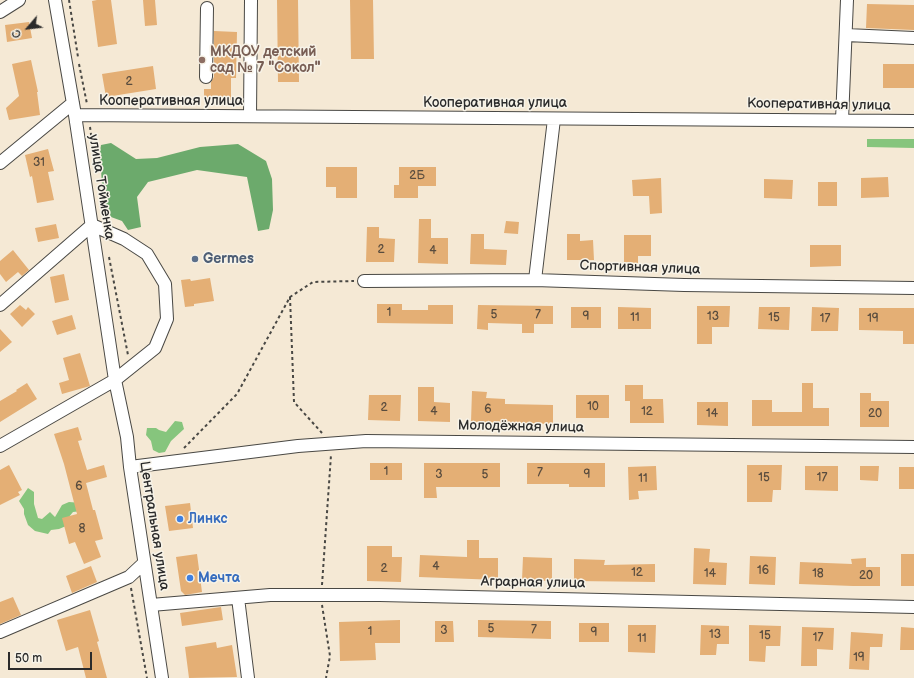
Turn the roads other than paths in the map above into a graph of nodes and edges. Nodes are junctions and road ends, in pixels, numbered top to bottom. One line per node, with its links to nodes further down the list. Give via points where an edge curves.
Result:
1 (19, 0): 6 (street)
2 (55, 0): 10 (street, улица Тойменка)
3 (252, 0): 12 (street)
4 (847, 0): 7 (street)
5 (207, 8): 9 (street)
6 (0, 12)
7 (846, 35): 8 (street); 14 (street)
8 (914, 38)
9 (206, 77)
10 (73, 103): 11 (street, улица Тойменка); 16 (street)
11 (75, 115): 12 (street, Кооперативная улица); 17 (street, улица Тойменка)
12 (250, 116): 13 (street, Кооперативная улица)
13 (554, 118): 14 (street, Кооперативная улица); 18 (street)
14 (842, 120): 15 (street, Кооперативная улица)
15 (914, 121)
16 (0, 163)
17 (92, 225): 21 (street); 22 (street, улица Тойменка); 22 (street, via 124,239 147,254 165,284 167,320 155,348)
18 (535, 280): 19 (street, Спортивная улица); 20 (street, Спортивная улица)
19 (364, 282)
20 (914, 288)
21 (0, 305)
22 (115, 380): 23 (street); 25 (street, Центральная улица, via 127,437)
23 (0, 446)
24 (914, 447): 25 (street, Молодёжная улица, via 366,440)
25 (130, 467): 26 (street, Центральная улица)
26 (144, 563): 28 (street, Центральная улица); 30 (street, via 129,577)
27 (238, 598): 28 (street, Аграрная улица); 29 (street, Аграрная улица, via 270,595 388,595); 32 (street)
28 (151, 605): 31 (street, Центральная улица)
29 (914, 607)
30 (0, 632)
31 (162, 678)
32 (248, 678)

